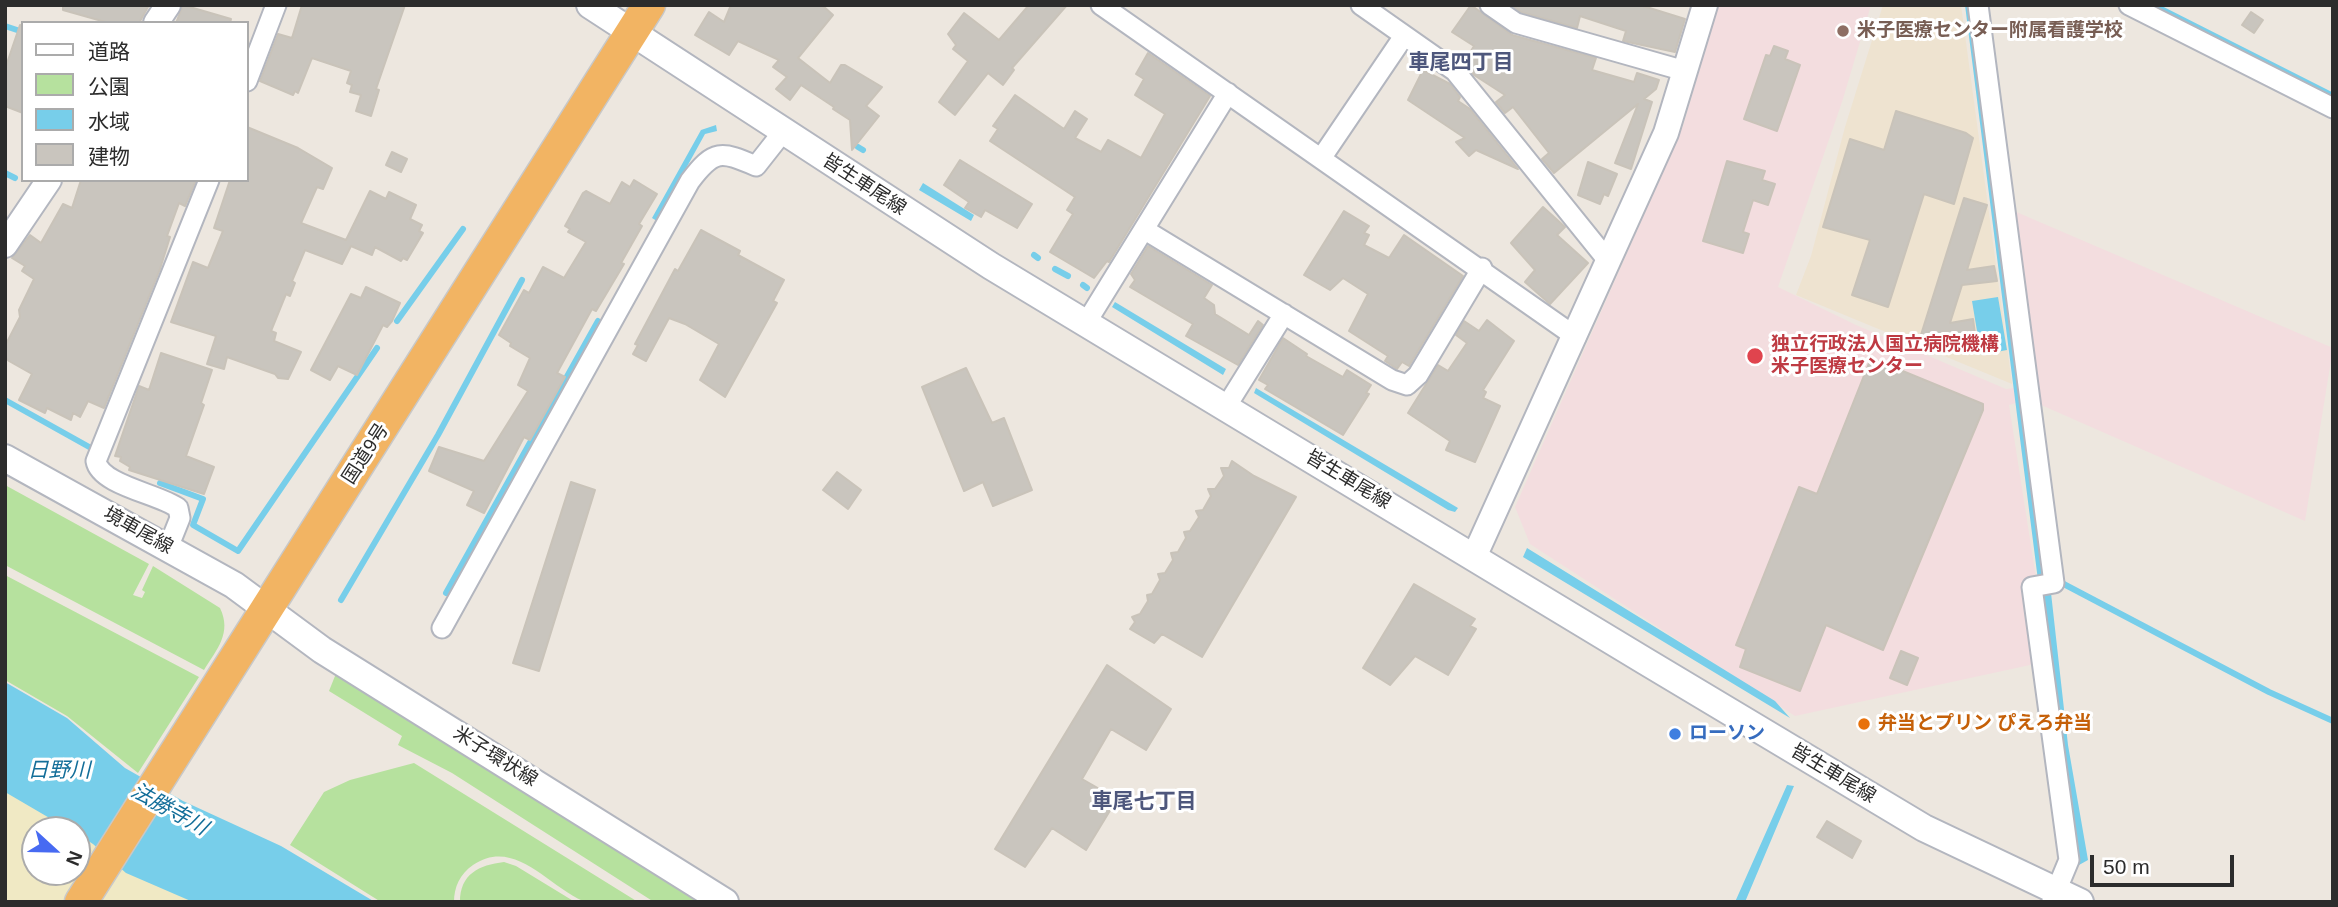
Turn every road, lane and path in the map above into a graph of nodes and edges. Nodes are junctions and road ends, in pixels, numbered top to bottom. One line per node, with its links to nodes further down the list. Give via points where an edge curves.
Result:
1 (168, 5): 11 (street)
2 (276, 5): 15 (street)
3 (590, 5): 12 (main road)
4 (649, 5): 12 (highway, 国道9号)
5 (1101, 5): 16 (street)
6 (1361, 5): 13 (street)
7 (1490, 5): 14 (street, via 1516,23)
8 (1705, 5): 14 (street)
9 (1978, 5): 35 (street, via 2054,583 2032,587 2069,860)
10 (2129, 5): 17 (street)
11 (157, 21)
12 (631, 32): 18 (main road, 皆生車尾線); 33 (highway, 国道9号)
13 (1404, 36): 19 (street); 24 (street, via 1455,71)
14 (1685, 71): 24 (street, via 1666,133)
15 (248, 78)
16 (1228, 93): 19 (street); 22 (street)
17 (2333, 108)
18 (782, 132): 27 (main road, 皆生車尾線); 34 (street, via 756,166 719,155 711,157 690,181)
19 (1322, 157): 25 (street)
20 (48, 182): 23 (street)
21 (208, 182): 31 (street, via 96,461 110,478 178,508 180,518)
22 (1145, 230): 26 (street); 27 (street)
23 (5, 245)
24 (1609, 262): 28 (street)
25 (1482, 268): 26 (street, via 1418,375 1407,385); 28 (street)
26 (1284, 314): 29 (street)
27 (1086, 323): 29 (main road, 皆生車尾線)
28 (1576, 337): 32 (street)
29 (1226, 407): 32 (main road, 皆生車尾線)
30 (5, 458): 31 (main road, 境車尾線)
31 (168, 548): 33 (main road, 境車尾線)
32 (1474, 557): 35 (main road, 皆生車尾線, via 1924,828)
33 (267, 608): 36 (highway, 国道9号); 37 (main road, 米子環状線, via 322,650)
34 (442, 628)
35 (2053, 897): 38 (main road, 皆生車尾線)
36 (81, 902)
37 (725, 902)
38 (2080, 902)

